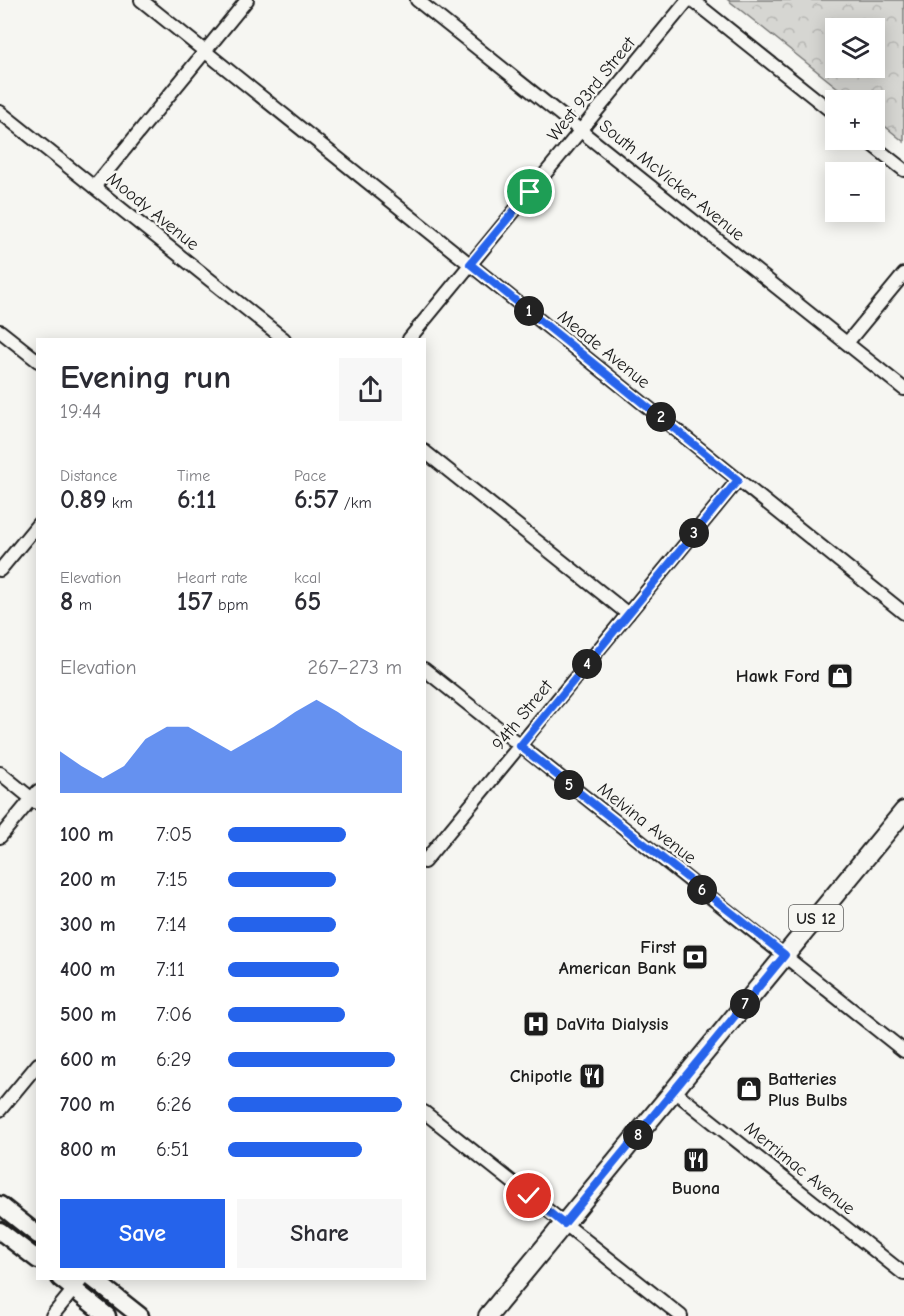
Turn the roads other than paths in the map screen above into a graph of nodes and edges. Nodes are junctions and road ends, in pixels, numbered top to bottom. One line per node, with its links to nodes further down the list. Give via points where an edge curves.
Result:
1 (141, 0): 5 (street, Meade Avenue)
2 (247, 0): 5 (street)
3 (417, 0): 8 (street, South McVicker Avenue)
4 (690, 0): 6 (street); 8 (street, West 93rd Street)
5 (205, 51): 11 (street); 12 (street, Meade Avenue)
6 (825, 106)
7 (0, 112): 11 (street, Moody Avenue)
8 (580, 130): 12 (street, West 93rd Street); 17 (street, South McVicker Avenue)
9 (879, 150): 10 (street)
10 (904, 170)
11 (94, 188): 15 (street, Moody Avenue)
12 (470, 264): 16 (street, West 93rd Street); 21 (street, Meade Avenue)
13 (904, 274): 17 (street)
14 (0, 331): 18 (street)
15 (283, 338)
16 (410, 338)
17 (847, 344): 19 (street, South McVicker Avenue)
18 (36, 360)
19 (904, 389)
20 (426, 453): 25 (street)
21 (738, 480): 24 (street, Meade Avenue); 25 (street, 94th Street)
22 (36, 526): 23 (street)
23 (0, 570)
24 (904, 612)
25 (628, 614): 27 (street, 94th Street)
26 (426, 671): 27 (street, Melvina Avenue)
27 (520, 746): 32 (street, 94th Street); 33 (street, Melvina Avenue)
28 (0, 773): 29 (street)
29 (35, 797): 31 (street)
30 (901, 822): 33 (main road, US 12)
31 (0, 837)
32 (426, 860)
33 (785, 955): 34 (street, Melvina Avenue); 36 (main road, US 12)
34 (904, 1051)
35 (36, 1066): 37 (street)
36 (674, 1091): 40 (main road, US 12); 44 (street, Merrimac Avenue)
37 (0, 1110)
38 (426, 1114): 40 (street)
39 (0, 1205): 42 (main road)
40 (564, 1224): 50 (main road, US 12); 51 (street)
41 (0, 1231): 43 (main road)
42 (36, 1233)
43 (36, 1258)
44 (904, 1274)
45 (95, 1280): 49 (main road)
46 (78, 1283): 47 (street); 48 (main road)
47 (52, 1316)
48 (107, 1316)
49 (140, 1316)
50 (488, 1316)
51 (681, 1316)

